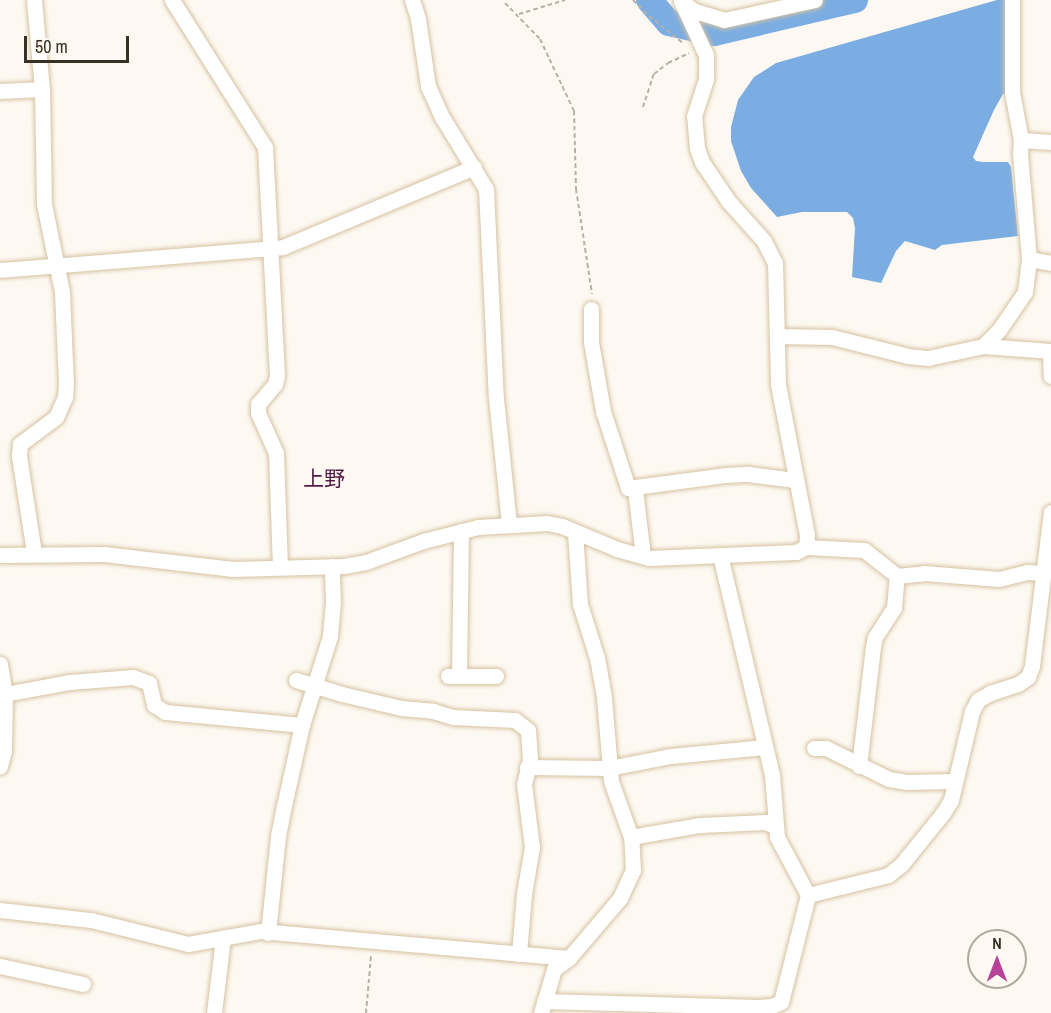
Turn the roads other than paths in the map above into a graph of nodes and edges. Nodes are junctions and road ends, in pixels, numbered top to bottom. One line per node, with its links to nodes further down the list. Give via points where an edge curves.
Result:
1 (33, 0): 7 (street)
2 (172, 0): 12 (street, via 265,147)
3 (412, 0): 11 (street, via 428,86 442,117)
4 (680, 0): 5 (street, via 695,12 724,20); 18 (street, via 706,55 708,68 694,116 697,148 708,175 771,252 775,263)
5 (815, 0)
6 (1012, 0): 9 (street, via 1012,92)
7 (42, 88): 8 (street); 15 (street, via 44,204)
8 (0, 91)
9 (1021, 140): 10 (street); 13 (street)
10 (1051, 142)
11 (474, 167): 12 (street, via 283,247); 25 (street, via 486,189 496,398)
12 (272, 248): 15 (street); 34 (street, via 277,376 258,404 258,413 276,453)
13 (1029, 259): 14 (street); 19 (street, via 1025,292 1004,324)
14 (1051, 263)
15 (57, 266): 16 (street); 29 (street, via 62,292 65,397 56,417 20,444 19,456)
16 (0, 270)
17 (591, 309): 23 (street, via 591,342 603,411 628,488)
18 (777, 336): 19 (street, via 832,337 928,358); 22 (street, via 778,384)
19 (983, 346): 20 (street)
20 (1051, 351): 21 (street)
21 (1051, 376)
22 (795, 480): 23 (street, via 726,475); 28 (street)
23 (635, 489): 32 (street)
24 (1051, 512): 35 (street)
25 (509, 524): 26 (street); 27 (street, via 547,523)
26 (461, 531): 33 (street, via 366,562); 38 (street, via 454,676)
27 (575, 533): 32 (street); 48 (street, via 580,604 604,697)
28 (806, 547): 31 (street, via 796,552); 36 (street, via 864,550)
29 (34, 553): 30 (street); 34 (street, via 104,554 233,569)
30 (0, 555)
31 (720, 555): 32 (street); 43 (street)
32 (643, 556)
33 (332, 566): 34 (street); 40 (street, via 330,636)
34 (280, 567)
35 (1043, 573): 36 (street, via 1027,572 999,579 924,573); 49 (street, via 1028,677 978,700)
36 (897, 576): 46 (street, via 894,608 875,637)
37 (0, 664): 41 (street)
38 (496, 676)
39 (296, 680): 40 (street)
40 (314, 687): 42 (street); 47 (street, via 465,720 515,720 528,730)
41 (5, 693): 42 (street, via 133,677 149,682 154,705 165,712); 45 (street)
42 (302, 725): 54 (street, via 278,836)
43 (765, 747): 48 (street, via 671,756); 50 (street, via 774,798)
44 (814, 747): 46 (street, via 826,748)
45 (0, 766)
46 (859, 766): 49 (street, via 906,782)
47 (527, 767): 48 (street); 56 (street, via 524,784 532,847)
48 (609, 768): 51 (street)
49 (955, 782): 52 (street, via 943,813 901,865 888,875)
50 (774, 826): 51 (street, via 766,822 700,825); 52 (street)
51 (631, 837): 57 (street, via 633,870 627,887)
52 (808, 895): 60 (street, via 781,1002 772,1006)
53 (0, 910): 55 (street, via 91,920 188,944)
54 (268, 933): 55 (street); 56 (street)
55 (223, 938): 61 (street)
56 (519, 954): 57 (street)
57 (568, 958): 60 (street, via 554,969)
58 (0, 966): 59 (street)
59 (83, 984)
60 (543, 1007)
61 (214, 1013)

